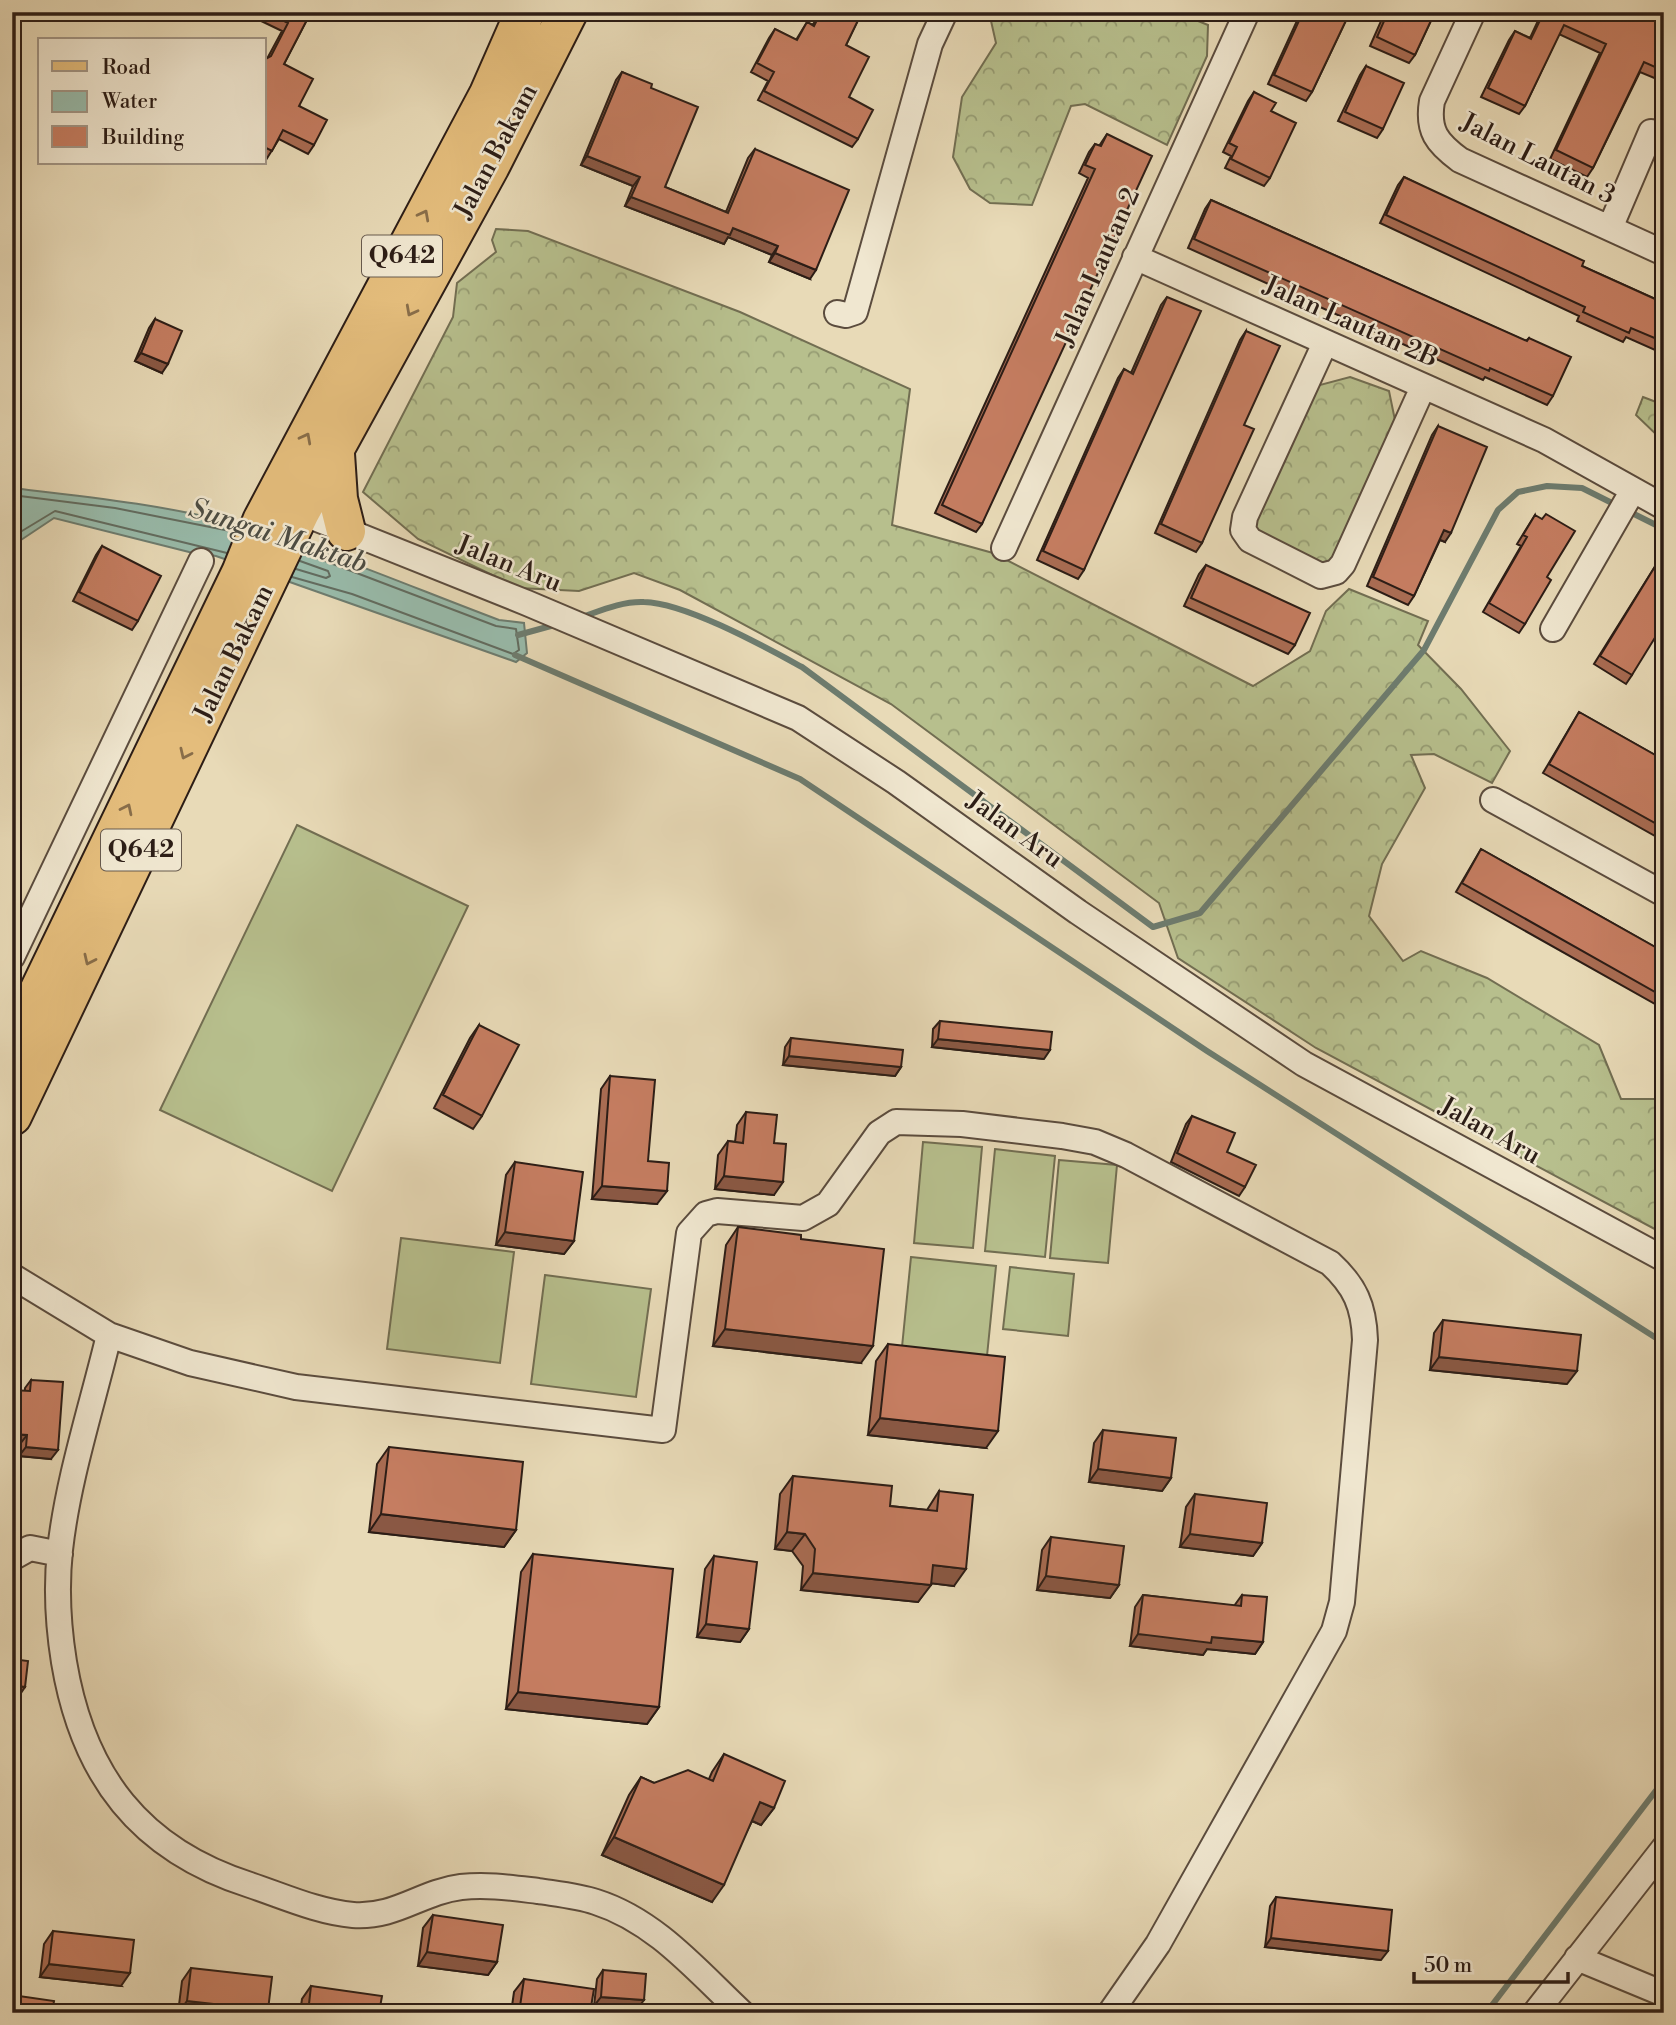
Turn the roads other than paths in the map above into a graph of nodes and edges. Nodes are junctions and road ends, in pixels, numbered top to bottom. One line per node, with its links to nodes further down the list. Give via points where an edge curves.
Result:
1 (525, 12): 16 (main road, Jalan Bakam / Q642, one-way to 1)
2 (568, 12): 13 (main road, Jalan Bakam / Q642, one-way to 13, via 524,103)
3 (945, 12): 10 (street, via 930,44 855,312)
4 (1473, 12): 7 (street, Jalan Lautan 3, via 1433,101 1432,133 1440,146 1460,160)
5 (1241, 14): 9 (street, Jalan Lautan 2)
6 (1651, 132): 7 (street)
7 (1610, 228): 8 (street, Jalan Lautan 3)
8 (1664, 253)
9 (1135, 257): 11 (street, Jalan Lautan 2B); 18 (street, Jalan Lautan 2)
10 (837, 313)
11 (1325, 343): 12 (street, Jalan Lautan 2B); 12 (street, via 1243,530 1250,540 1321,576 1336,572 1343,564)
12 (1423, 387): 14 (street, Jalan Lautan 2B, via 1544,440)
13 (335, 454): 16 (main road, Jalan Bakam / Q642); 17 (main road)
14 (1626, 502): 15 (street, Jalan Lautan 2B); 21 (street)
15 (1664, 507)
16 (286, 518): 17 (street, Jalan Aru); 20 (main road, Jalan Bakam / Q642)
17 (346, 531): 27 (street, Jalan Aru, via 798,718 1304,1064)
18 (1004, 548)
19 (201, 561): 24 (street)
20 (254, 578): 25 (main road, Jalan Bakam / Q642, one-way to 20); 26 (main road, Jalan Bakam / Q642, one-way to 26)
21 (1553, 629)
22 (1493, 800): 23 (street)
23 (1664, 894)
24 (12, 957)
25 (12, 1047)
26 (12, 1116)
27 (1664, 1259)
28 (12, 1276): 29 (street)
29 (109, 1335): 30 (street); 36 (street, via 190,1363 296,1387 663,1430 689,1233 706,1214 717,1211 811,1215 828,1204 878,1133 896,1122 962,1124 1095,1142 1126,1154 1330,1263 1349,1280 1363,1307 1365,1340 1342,1602 1334,1631 1158,1944)
30 (60, 1554): 31 (street, via 30,1549); 35 (street, via 57,1612 71,1703 93,1762 123,1806 162,1843 212,1873 349,1915 393,1912 461,1887 497,1886 596,1902 653,1931)
31 (12, 1558)
32 (1664, 1848): 33 (street)
33 (1577, 1958): 34 (street); 37 (street)
34 (1664, 1994)
35 (742, 2013)
36 (1111, 2013)
37 (1535, 2013)

